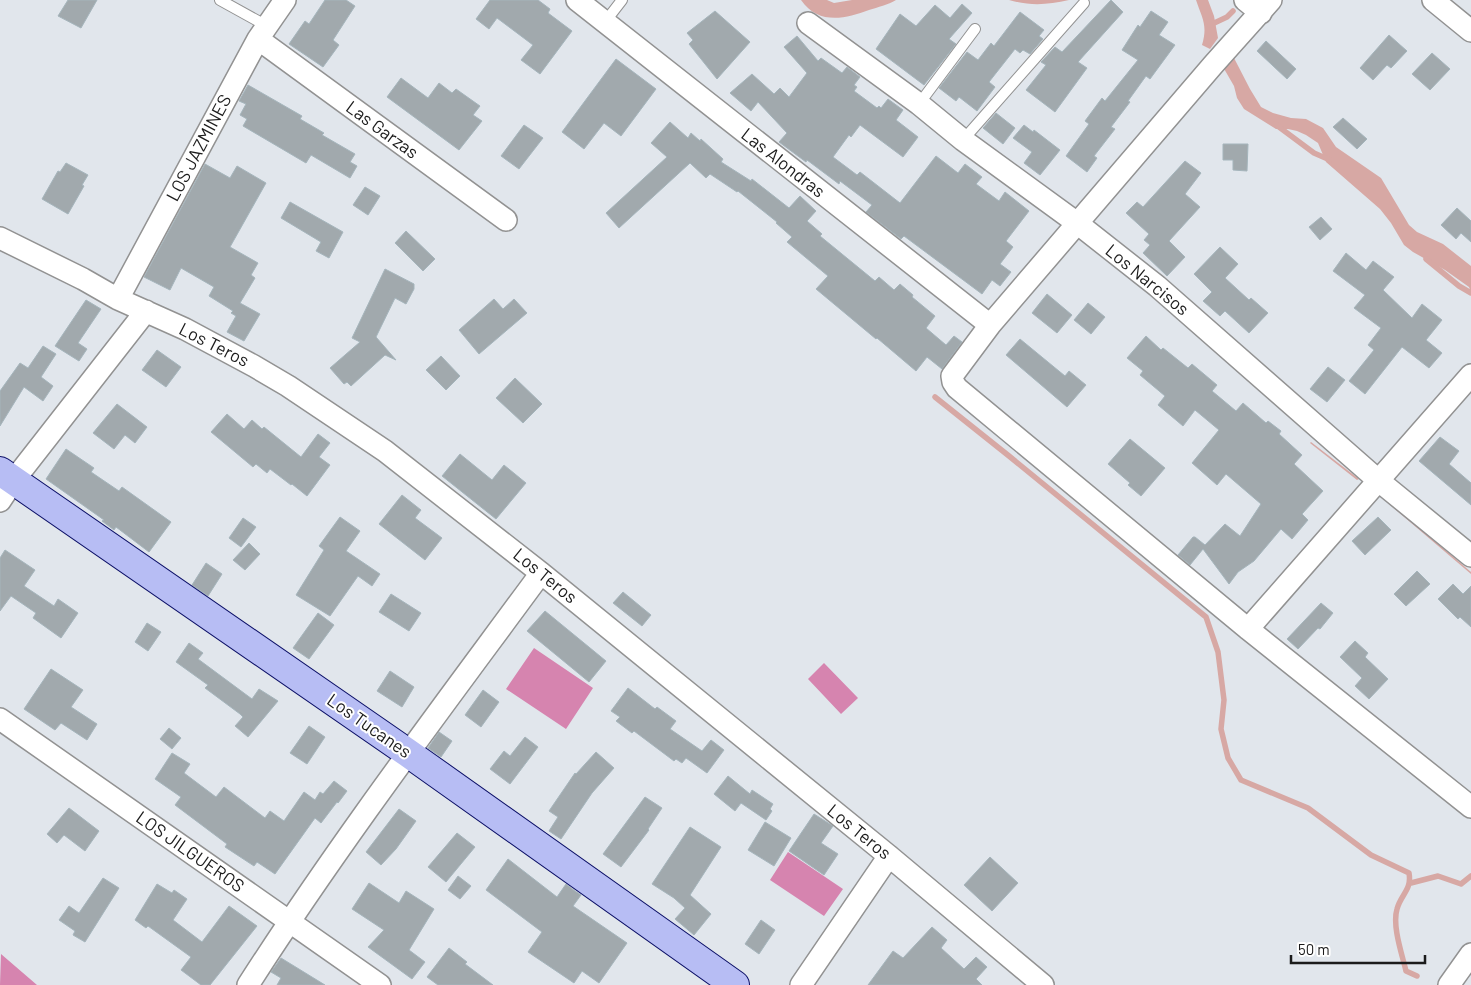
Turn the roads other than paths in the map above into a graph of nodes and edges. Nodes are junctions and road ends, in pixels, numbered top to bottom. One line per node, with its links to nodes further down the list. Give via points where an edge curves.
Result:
1 (220, 0): 12 (lane, Las Garzas)
2 (285, 0): 12 (street, LOS JAZMINES)
3 (577, 0): 8 (street, Las Alondras)
4 (622, 0): 8 (lane)
5 (1433, 0): 11 (street)
6 (1084, 3): 14 (lane)
7 (1259, 4): 16 (street, via 1229,48)
8 (605, 22): 20 (street, Las Alondras)
9 (808, 23): 13 (street, Los Narcisos)
10 (975, 29): 13 (lane)
11 (1471, 31)
12 (262, 32): 15 (street, Las Garzas); 18 (street, LOS JAZMINES)
13 (919, 104): 14 (street, Los Narcisos)
14 (963, 140): 16 (street, Los Narcisos)
15 (506, 220)
16 (1077, 223): 20 (street); 22 (street, Los Narcisos, via 1157,286)
17 (0, 238): 18 (street, Los Teros)
18 (118, 299): 19 (street, Los Teros)
19 (146, 311): 23 (street); 25 (street, Los Teros, via 288,386 385,451)
20 (990, 325): 26 (street, via 952,376 957,388)
21 (1471, 375): 22 (street)
22 (1379, 481): 24 (street, Los Narcisos); 26 (street)
23 (4, 484): 28 (street, Los Tucanes)
24 (1471, 556)
25 (541, 573): 28 (street); 30 (street, Los Teros)
26 (1248, 630): 29 (street)
27 (0, 719): 31 (street, LOS JILGUEROS)
28 (408, 753): 31 (street); 35 (street, Los Tucanes)
29 (1471, 807)
30 (889, 856): 36 (street); 37 (street, Los Teros)
31 (289, 922): 33 (street); 34 (street, LOS JILGUEROS)
32 (1471, 954): 38 (street)
33 (248, 985)
34 (380, 985)
35 (735, 985)
36 (800, 985)
37 (1043, 985)
38 (1449, 985)

